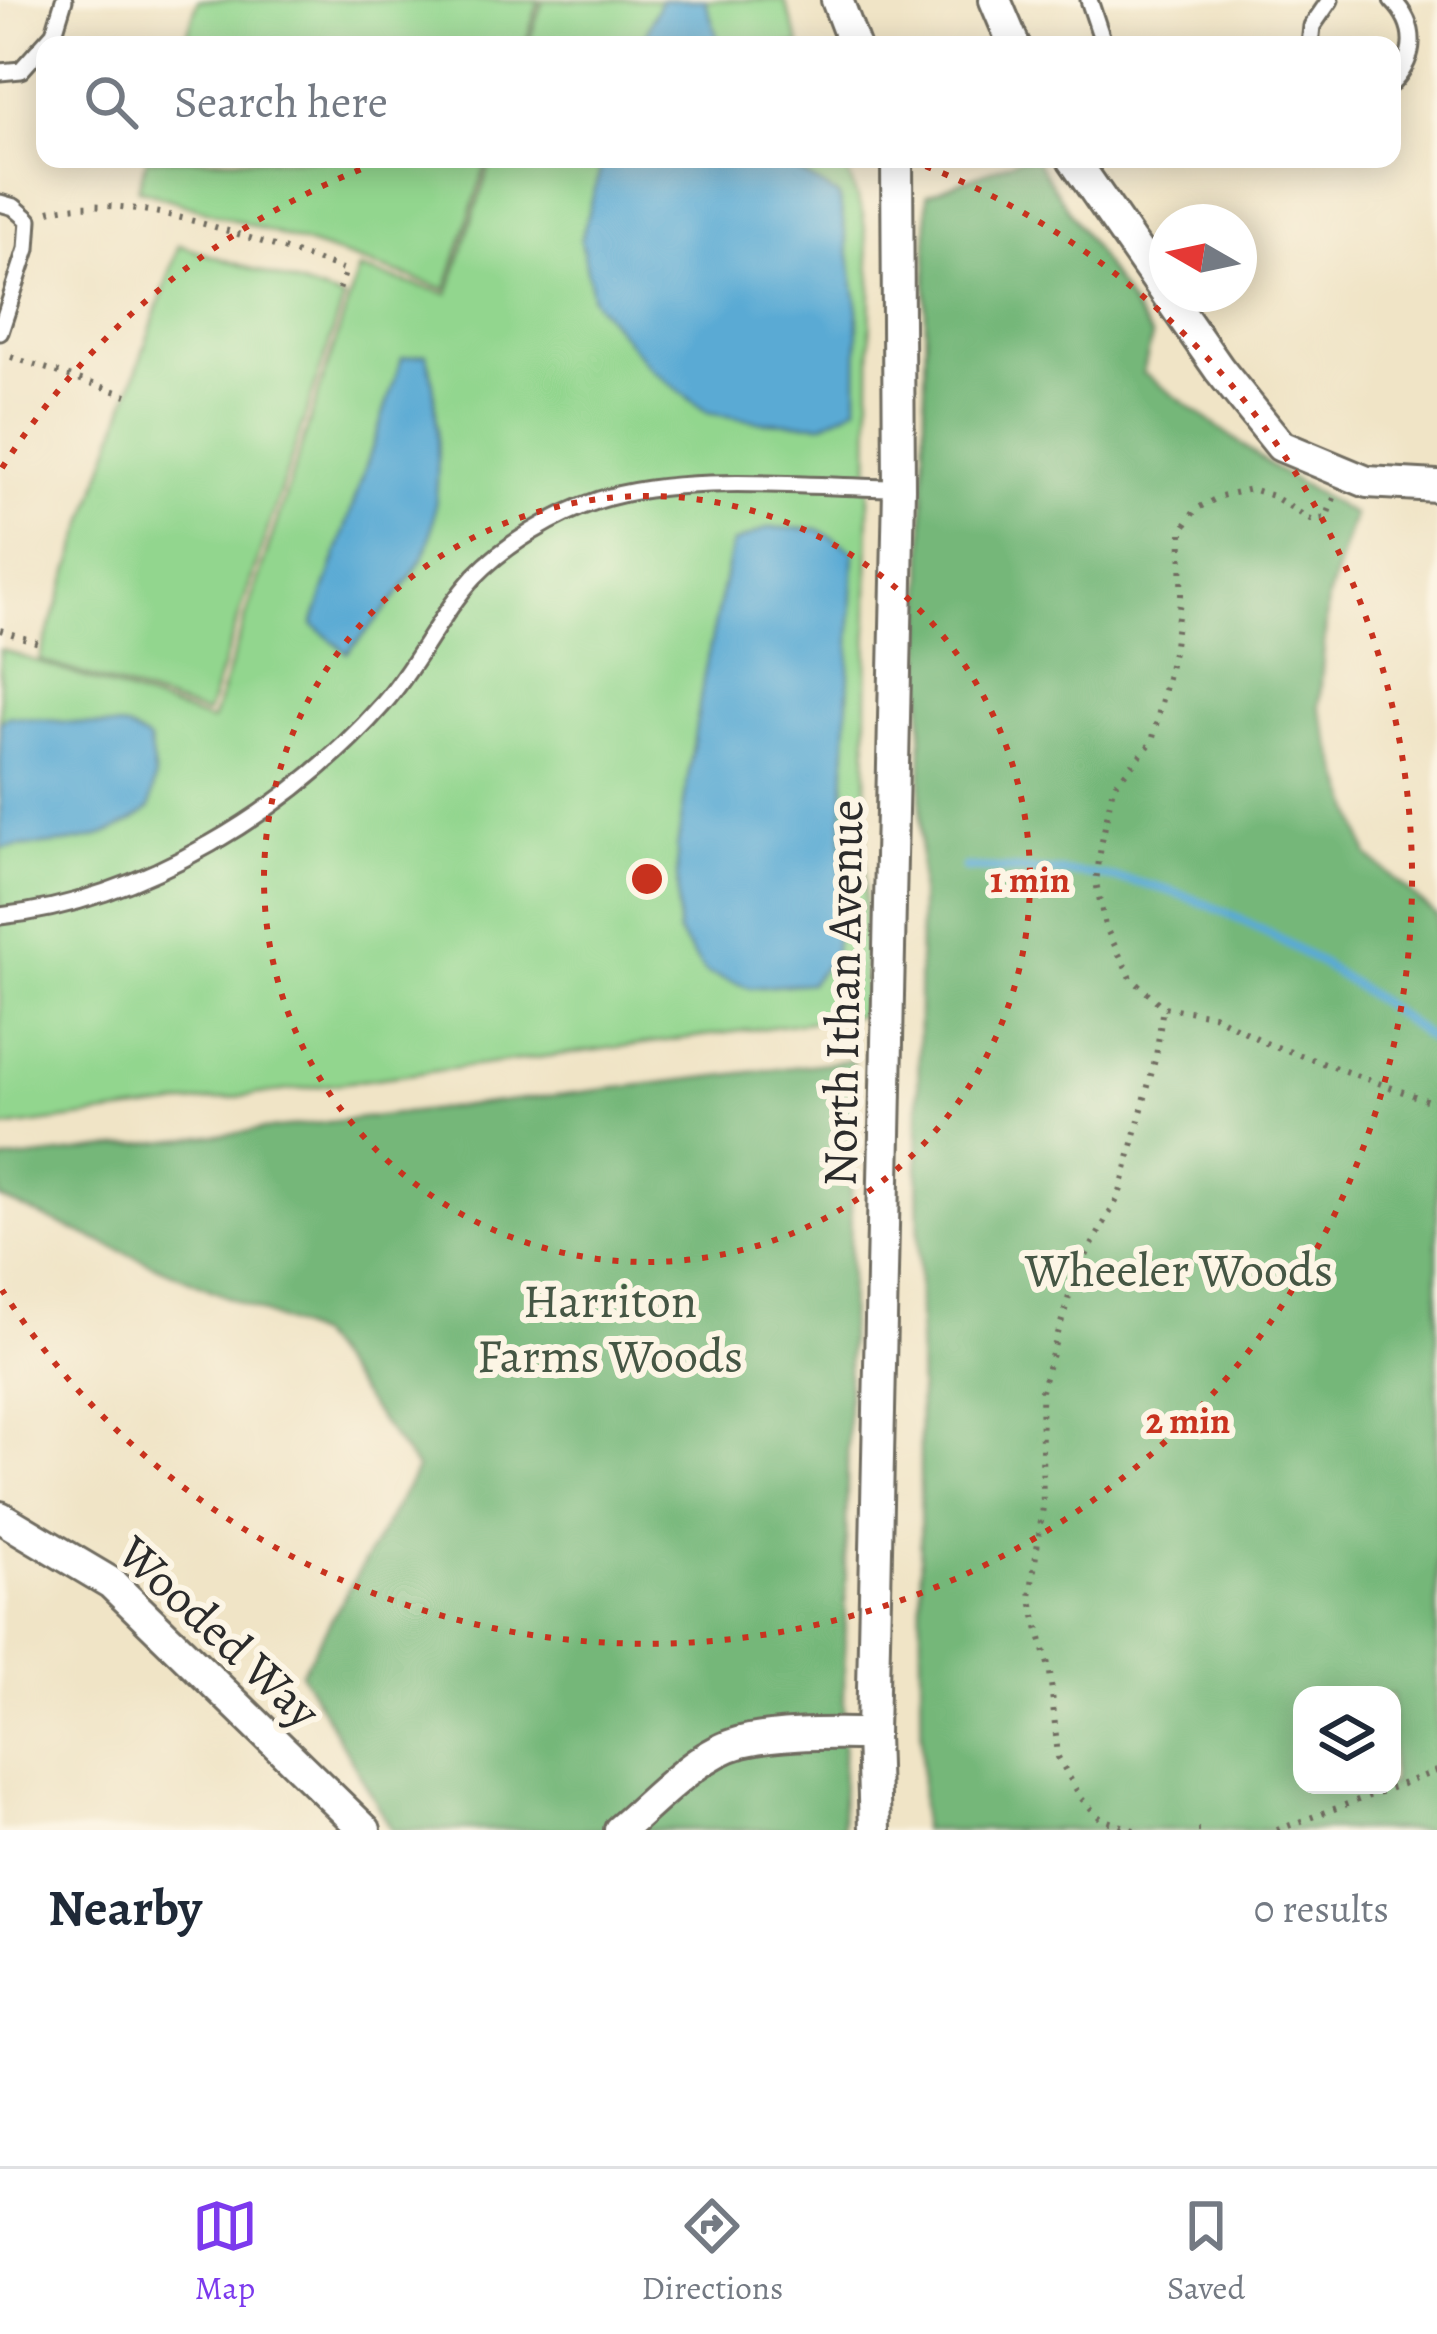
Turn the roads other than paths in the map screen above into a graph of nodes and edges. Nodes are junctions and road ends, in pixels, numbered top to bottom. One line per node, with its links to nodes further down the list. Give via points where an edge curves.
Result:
1 (64, 0): 7 (lane)
2 (837, 0): 8 (street)
3 (995, 0): 9 (street)
4 (1089, 0): 10 (lane)
5 (1330, 0): 11 (lane)
6 (1392, 0): 13 (lane, via 1413,41)
7 (51, 36)
8 (851, 36)
9 (1010, 36)
10 (1101, 36)
11 (1311, 36)
12 (36, 53): 14 (lane, via 21,70)
13 (1401, 70)
14 (0, 72)
15 (904, 168): 20 (street, North Ithan Avenue)
16 (1079, 168): 19 (street, via 1281,446 1367,482)
17 (0, 203): 18 (lane, via 29,220 28,249)
18 (0, 332)
19 (1437, 486)
20 (899, 488): 21 (lane, via 658,485 575,510 476,576 386,701 261,813 182,859 96,895); 23 (street, North Ithan Avenue)
21 (0, 916)
22 (0, 1517): 24 (street, Wooded Way, via 111,1582)
23 (872, 1734): 25 (street, via 739,1743 699,1764); 26 (street, North Ithan Avenue)
24 (365, 1830)
25 (620, 1830)
26 (874, 1830)

